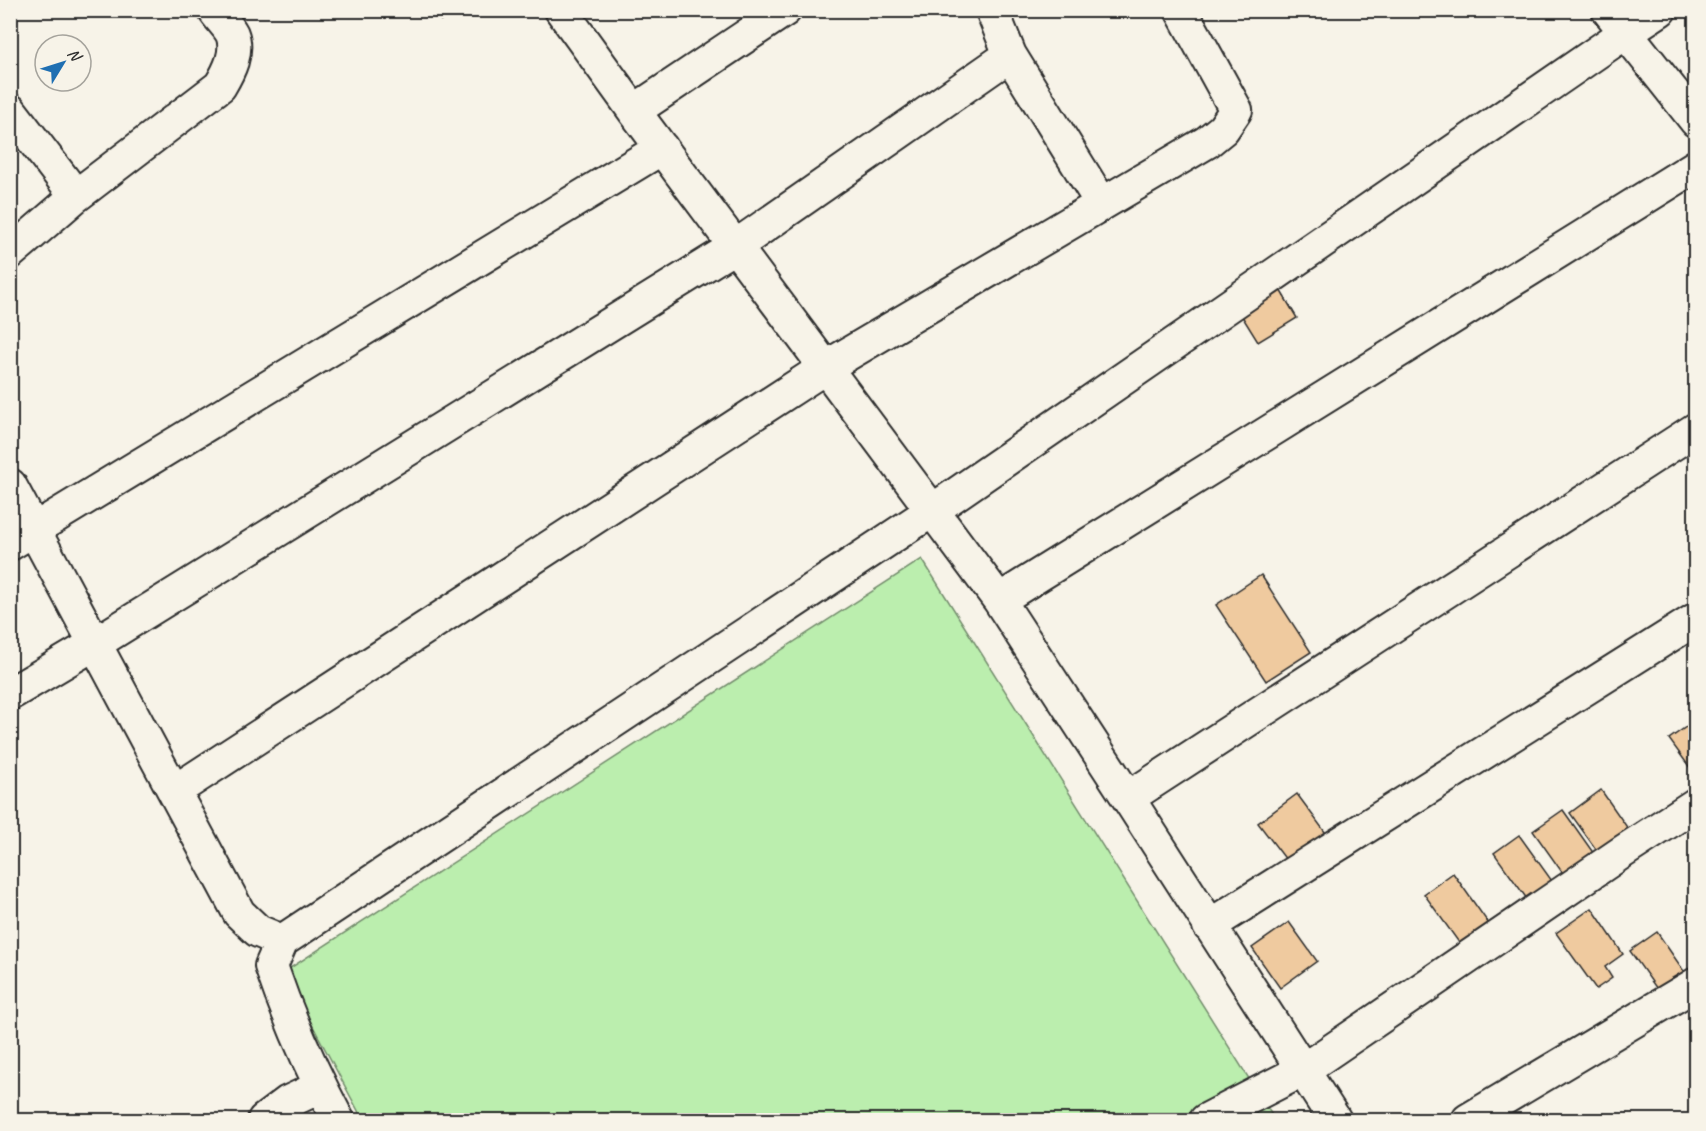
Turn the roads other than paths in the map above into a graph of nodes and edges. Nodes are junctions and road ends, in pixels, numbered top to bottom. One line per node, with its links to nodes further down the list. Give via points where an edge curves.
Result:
1 (214, 10): 14 (street, via 232,35 234,52 230,71 220,86)
2 (561, 10): 10 (street)
3 (785, 10): 10 (street)
4 (992, 10): 8 (street)
5 (1181, 10): 15 (street, via 1236,110 1223,129 1207,142)
6 (1660, 10): 7 (street)
7 (1616, 22): 11 (street); 21 (street)
8 (1010, 55): 15 (street); 16 (street)
9 (10, 110): 14 (street)
10 (634, 111): 12 (street)
11 (1695, 121)
12 (662, 148): 16 (street); 22 (street)
13 (1695, 166): 23 (street)
14 (76, 196): 17 (street)
15 (1102, 204): 18 (street)
16 (736, 246): 18 (street); 25 (street)
17 (10, 254)
18 (826, 366): 21 (street); 27 (street)
19 (1695, 429): 28 (street)
20 (10, 485): 22 (street)
21 (933, 510): 23 (street); 31 (street)
22 (23, 537): 25 (street)
23 (999, 600): 28 (street)
24 (1695, 620): 30 (street)
25 (96, 643): 26 (street); 27 (street)
26 (10, 694)
27 (174, 791): 31 (street, via 239,914 258,931)
28 (1128, 798): 30 (street)
29 (1695, 804): 33 (street)
30 (1209, 926): 33 (street)
31 (282, 940): 34 (street, via 271,966)
32 (1695, 984): 39 (street)
33 (1303, 1070): 37 (street); 38 (street)
34 (320, 1087): 35 (street, via 288,1102); 36 (street)
35 (264, 1120)
36 (338, 1120)
37 (1206, 1120)
38 (1335, 1120)
39 (1468, 1120)

